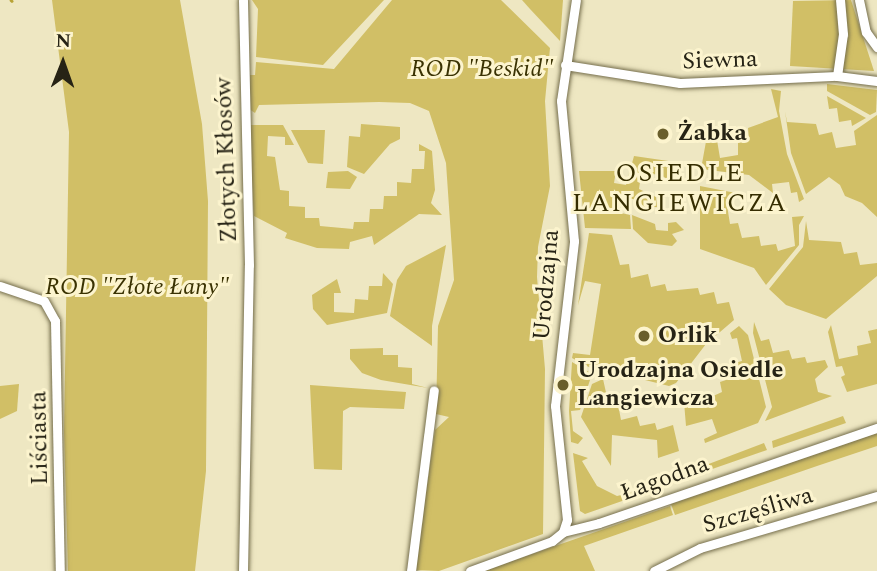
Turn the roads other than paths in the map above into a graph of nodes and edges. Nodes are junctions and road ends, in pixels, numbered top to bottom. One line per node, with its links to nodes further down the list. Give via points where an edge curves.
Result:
1 (243, 0): 15 (street, Złotych Kłosów, via 249,411)
2 (576, 0): 6 (street, Urodzajna)
3 (841, 0): 7 (street, via 843,34)
4 (859, 0): 5 (street, via 866,32)
5 (877, 47)
6 (565, 65): 7 (street, Siewna, via 680,83); 13 (street, Urodzajna, via 562,120 574,251 555,406 566,516)
7 (837, 76): 8 (street, Siewna)
8 (877, 81)
9 (0, 286): 14 (street, Liściasta, via 30,294 48,306 57,329)
10 (434, 390): 16 (street)
11 (877, 428): 13 (street, Łagodna)
12 (877, 496): 18 (street, Szczęśliwa, via 700,548)
13 (563, 532): 17 (street, Łagodna, via 552,541)
14 (60, 571)
15 (243, 571)
16 (411, 571)
17 (470, 571)
18 (654, 571)

